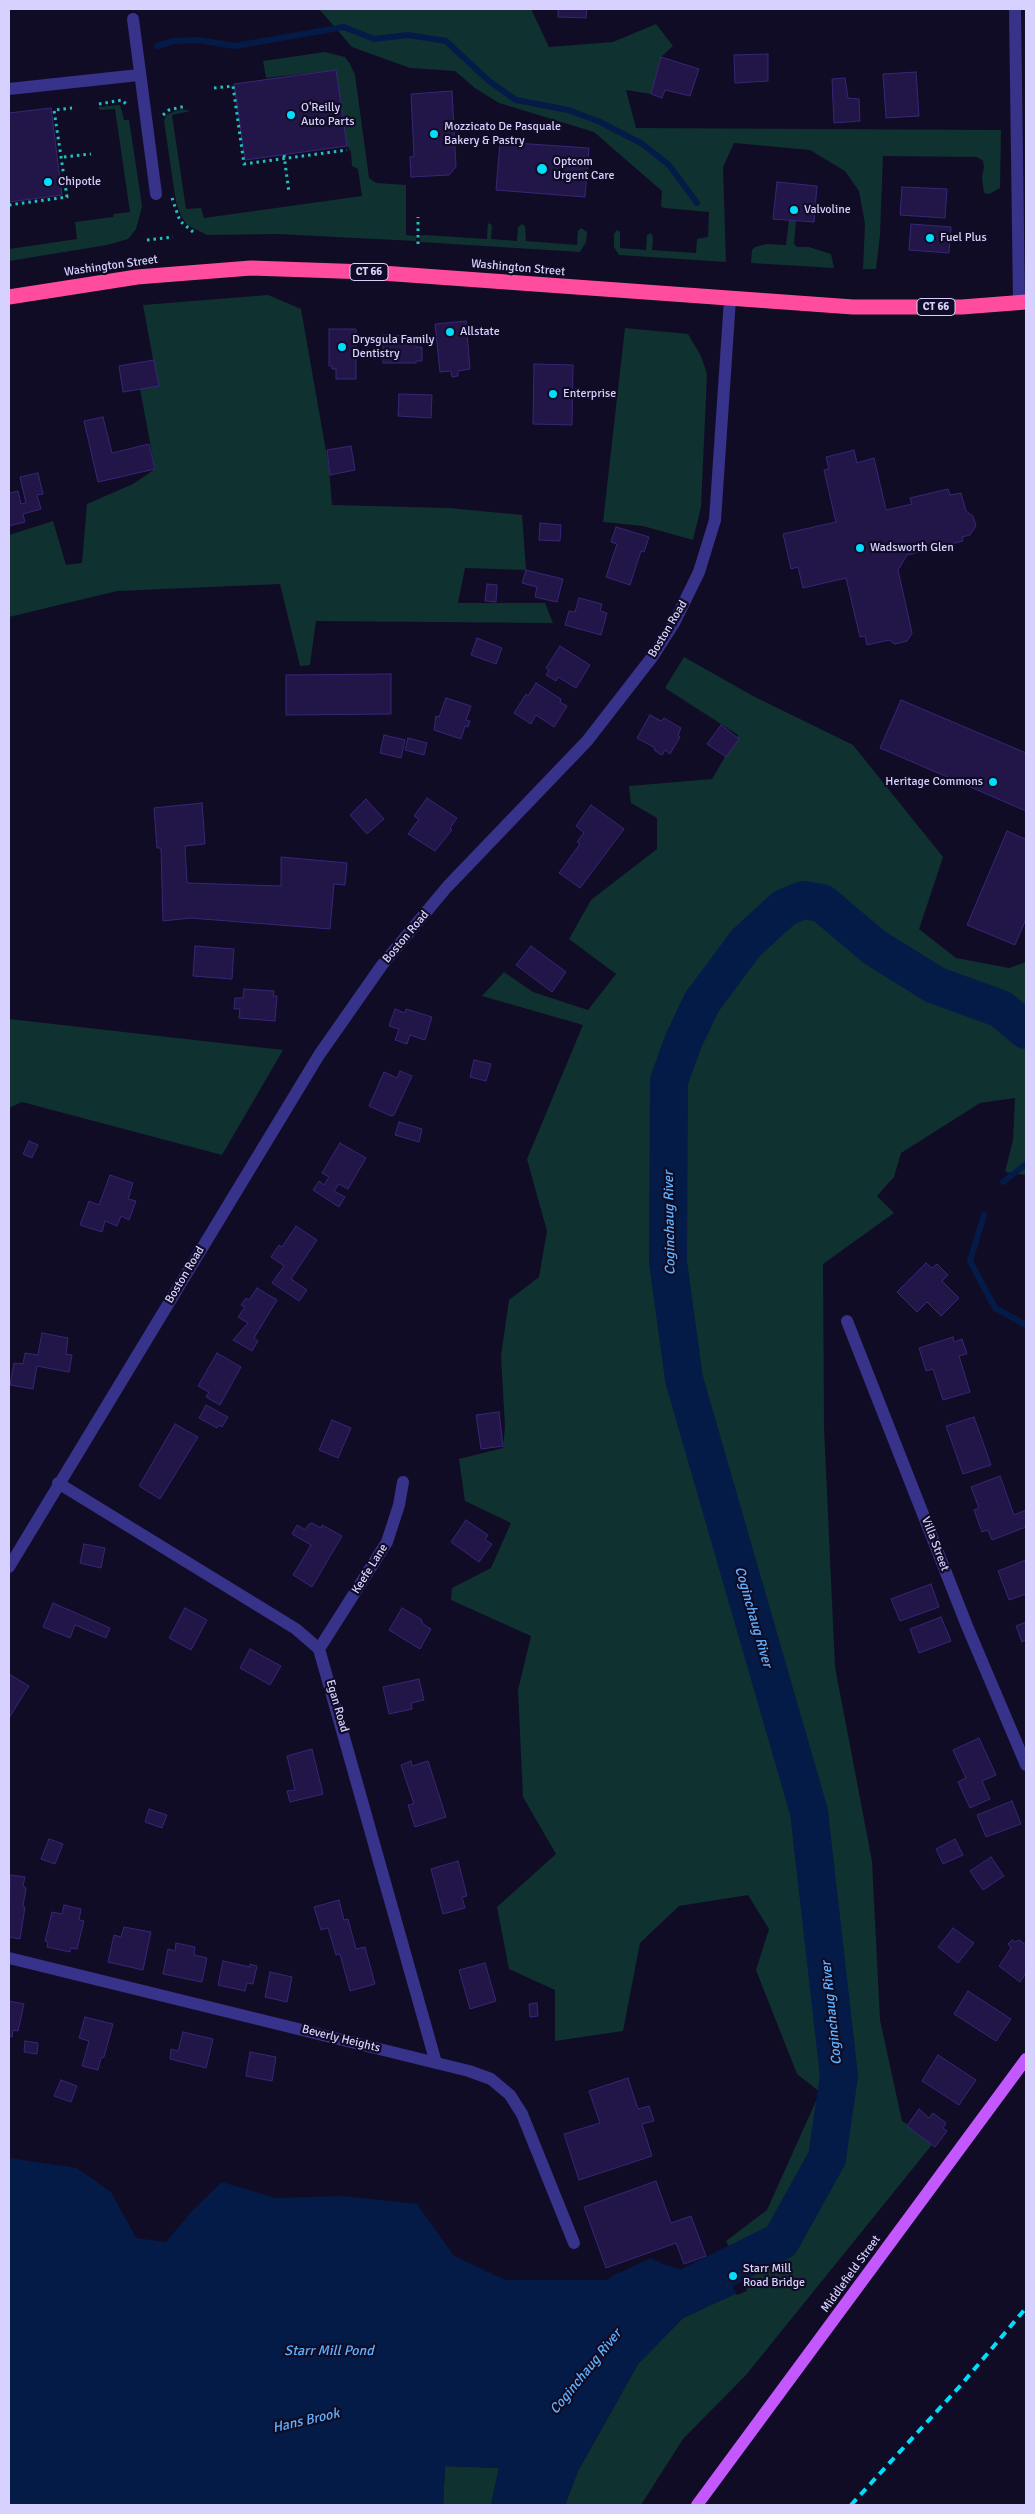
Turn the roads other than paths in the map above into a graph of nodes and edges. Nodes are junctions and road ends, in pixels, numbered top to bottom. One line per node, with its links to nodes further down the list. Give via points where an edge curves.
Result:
1 (1015, 9): 8 (street)
2 (133, 19): 3 (street)
3 (139, 75): 4 (street); 5 (street)
4 (9, 89)
5 (156, 194)
6 (9, 297): 7 (highway, Washington Street / CT 66, via 137,277 261,268 378,272)
7 (730, 299): 8 (highway, Washington Street / CT 66, via 885,308); 11 (street, Boston Road, via 715,520 699,572 674,623 653,656 587,742 447,887 382,965 319,1055)
8 (1023, 303)
9 (847, 1321): 14 (street, Villa Street, via 967,1626)
10 (403, 1482): 13 (street, Keefe Lane, via 387,1542)
11 (58, 1483): 12 (street, Boston Road); 13 (street, via 296,1629)
12 (9, 1567)
13 (319, 1649): 17 (street, Egan Road)
14 (1026, 1765)
15 (9, 1958): 17 (street, Beverly Heights)
16 (1026, 2059): 19 (main road, Middlefield Street)
17 (436, 2063): 18 (street, Beverly Heights, via 490,2079 510,2095 522,2114)
18 (574, 2243)
19 (698, 2505)

